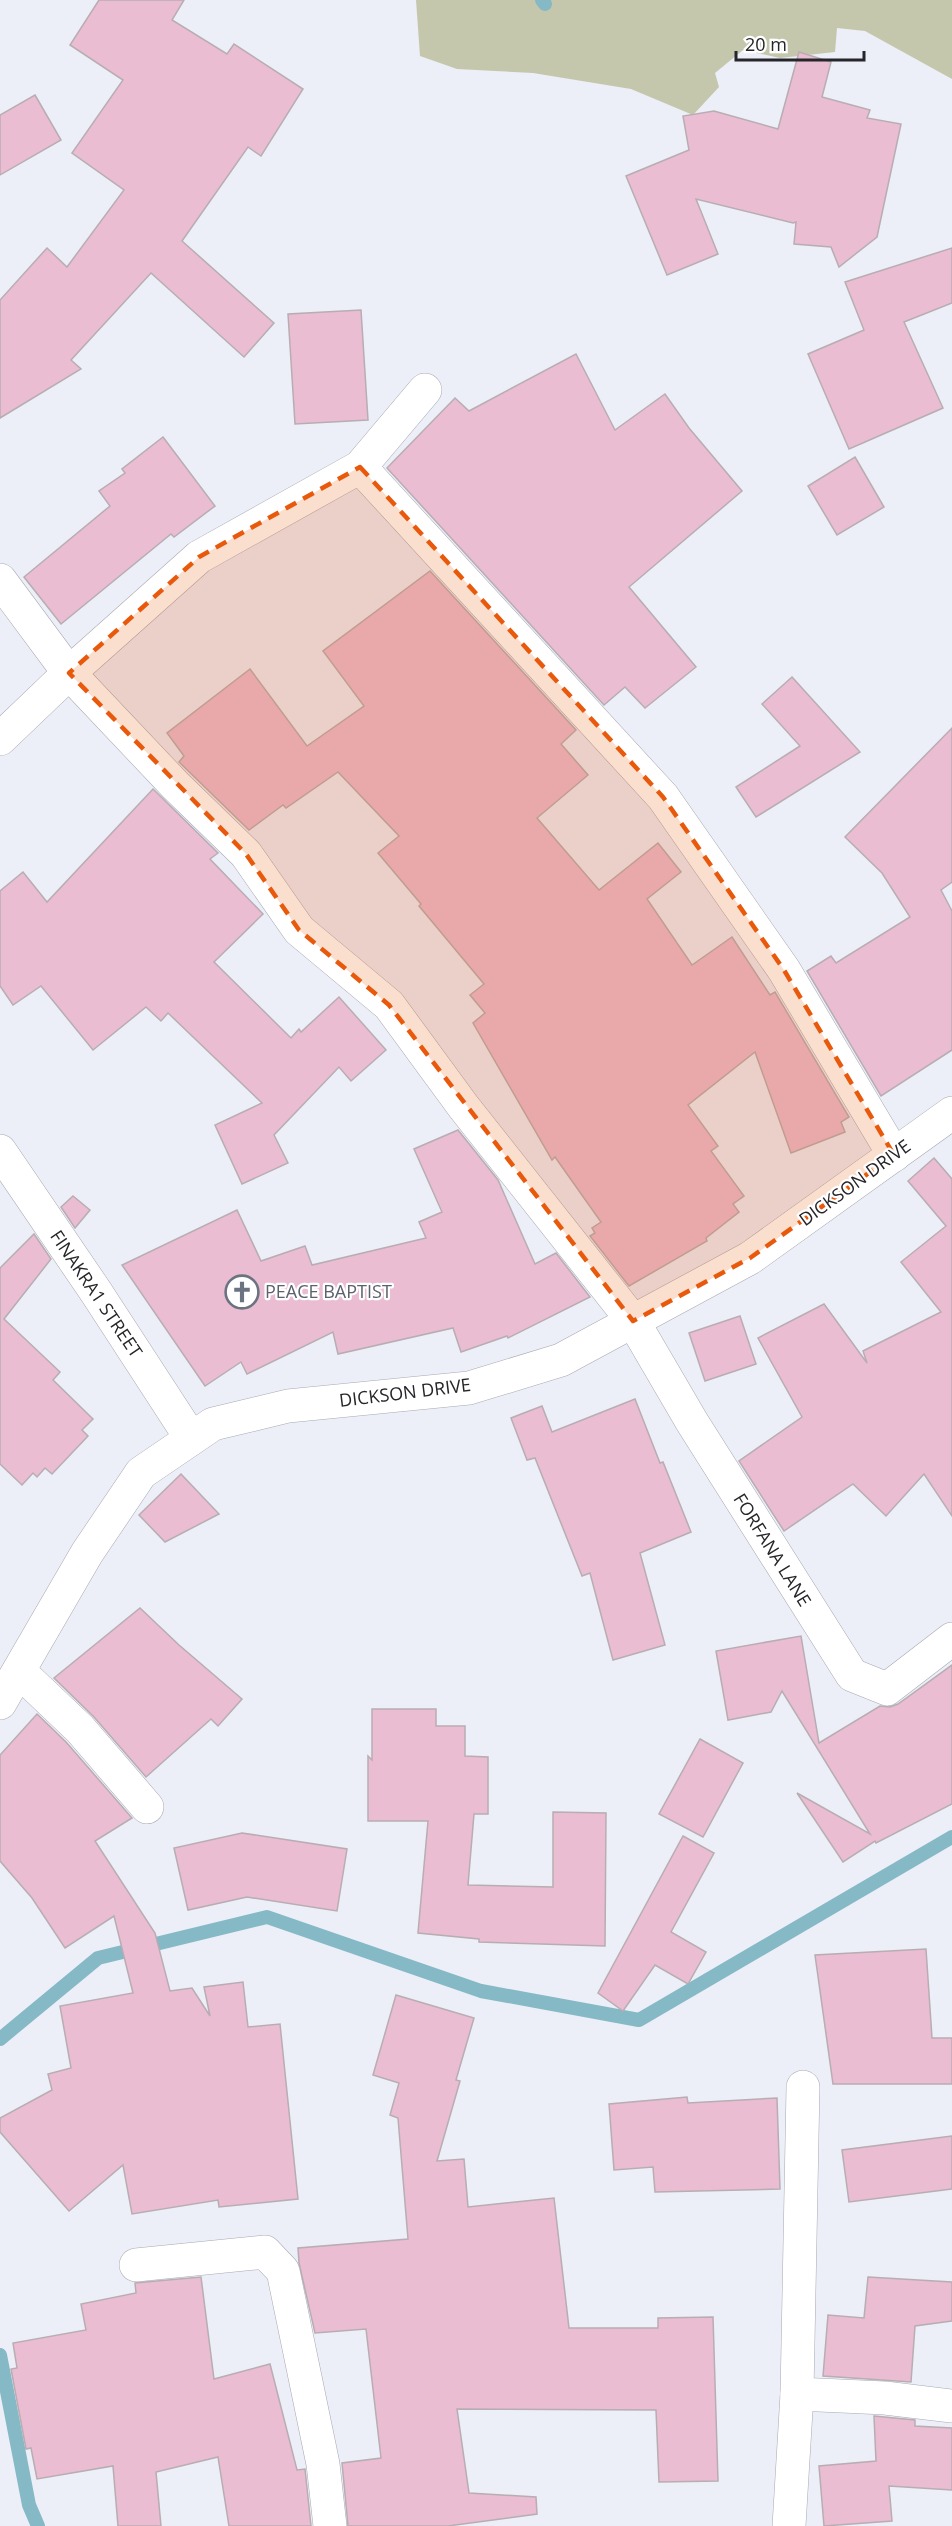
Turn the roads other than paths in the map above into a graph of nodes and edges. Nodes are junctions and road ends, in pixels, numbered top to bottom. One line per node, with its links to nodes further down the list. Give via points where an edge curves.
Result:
1 (424, 390): 2 (street)
2 (360, 467): 4 (street, via 199,557); 8 (street, via 663,797 784,970)
3 (0, 580): 4 (street)
4 (69, 673): 5 (street); 9 (street, via 246,854 299,930 389,1005)
5 (0, 739)
6 (952, 1113): 8 (street, DICKSON DRIVE)
7 (0, 1151): 10 (street, FINAKRA1 STREET)
8 (894, 1155): 9 (street, DICKSON DRIVE, via 750,1258)
9 (633, 1321): 10 (street, DICKSON DRIVE, via 561,1360 469,1388 288,1406 213,1424); 11 (street, FORFANA LANE, via 852,1675 887,1689)
10 (190, 1438): 12 (street, DICKSON DRIVE, via 141,1473 87,1553)
11 (952, 1640)
12 (19, 1671): 13 (street, DICKSON DRIVE); 14 (street, via 80,1729)
13 (0, 1703)
14 (147, 1807)
15 (803, 2087): 17 (street)
16 (135, 2265): 19 (street, via 264,2252 283,2271 323,2464)
17 (797, 2394): 18 (street); 20 (street)
18 (952, 2406)
19 (330, 2526)
20 (789, 2526)

